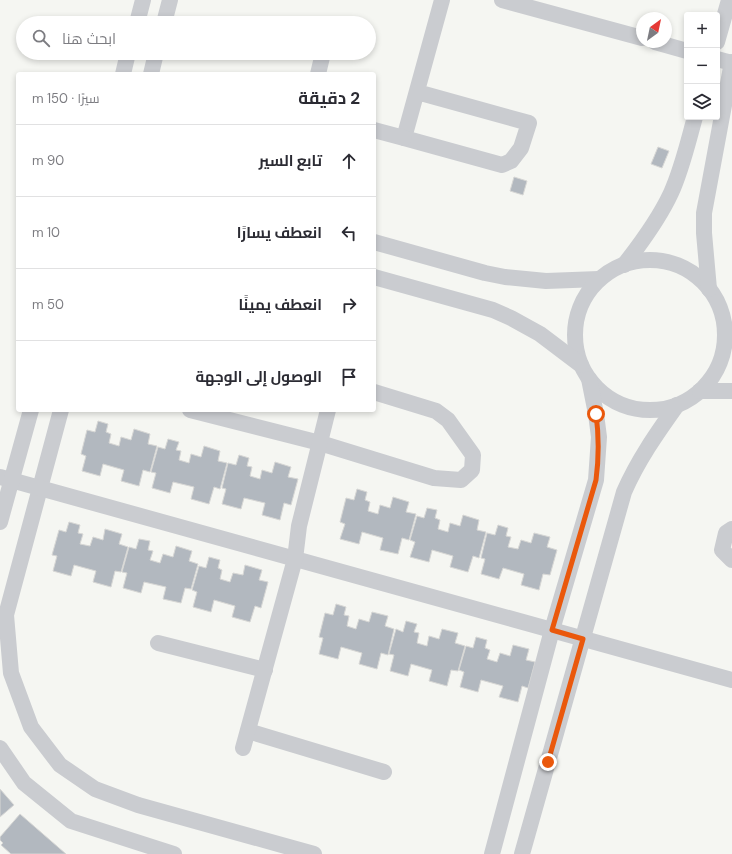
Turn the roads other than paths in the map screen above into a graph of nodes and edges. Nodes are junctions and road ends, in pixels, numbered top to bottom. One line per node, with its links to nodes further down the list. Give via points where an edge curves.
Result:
1 (143, 0): 6 (street)
2 (170, 0): 7 (street)
3 (442, 0): 20 (street)
4 (502, 0): 9 (street)
5 (729, 0): 8 (street)
6 (139, 16)
7 (166, 16)
8 (720, 32)
9 (636, 36)
10 (672, 47): 11 (street)
11 (684, 50)
12 (126, 60): 17 (street)
13 (154, 60): 18 (street)
14 (321, 60): 19 (street)
15 (720, 60): 16 (street)
16 (732, 63): 28 (street, via 704,213)
17 (123, 72)
18 (151, 72)
19 (318, 72)
20 (417, 92): 23 (street); 23 (street, via 529,123 521,148 511,162 502,165)
21 (694, 120): 25 (street, via 679,174 661,213)
22 (376, 131): 23 (street)
23 (404, 138)
24 (376, 243): 27 (street, via 505,277 546,281)
25 (624, 264): 27 (street); 28 (street, via 647,260 670,263 692,273)
26 (376, 278): 30 (street, via 493,310 540,334)
27 (599, 279): 30 (street, via 579,310 575,328 576,347)
28 (709, 289): 29 (street)
29 (727, 320): 32 (street, via 724,350 719,365)
30 (581, 365): 31 (street)
31 (589, 380): 35 (street, via 603,394 632,408 658,410); 47 (street, via 599,437 596,480)
32 (700, 391): 33 (street); 35 (street)
33 (732, 391)
34 (376, 393): 40 (street, via 436,411 448,420 473,455 472,470 461,480 434,478)
35 (677, 405): 48 (street, via 642,456 624,492)
36 (30, 412): 41 (street)
37 (60, 412): 42 (street)
38 (198, 412): 40 (street)
39 (328, 412): 40 (street)
40 (320, 443): 45 (street, via 299,526)
41 (6, 478): 42 (street); 43 (street)
42 (40, 488): 45 (street); 57 (street, via 6,615 11,673 36,734 60,765 95,788 138,805)
43 (0, 522)
44 (732, 529): 46 (street, via 726,533 722,550)
45 (295, 559): 47 (street); 50 (street)
46 (732, 560)
47 (552, 630): 48 (street); 58 (street)
48 (583, 639): 51 (street); 59 (street)
49 (158, 643): 50 (street)
50 (265, 670): 52 (street)
51 (732, 680)
52 (248, 731): 54 (street); 55 (street)
53 (0, 748): 56 (street, via 24,784 71,821)
54 (243, 748)
55 (384, 772)
56 (174, 854)
57 (314, 854)
58 (492, 854)
59 (522, 854)

